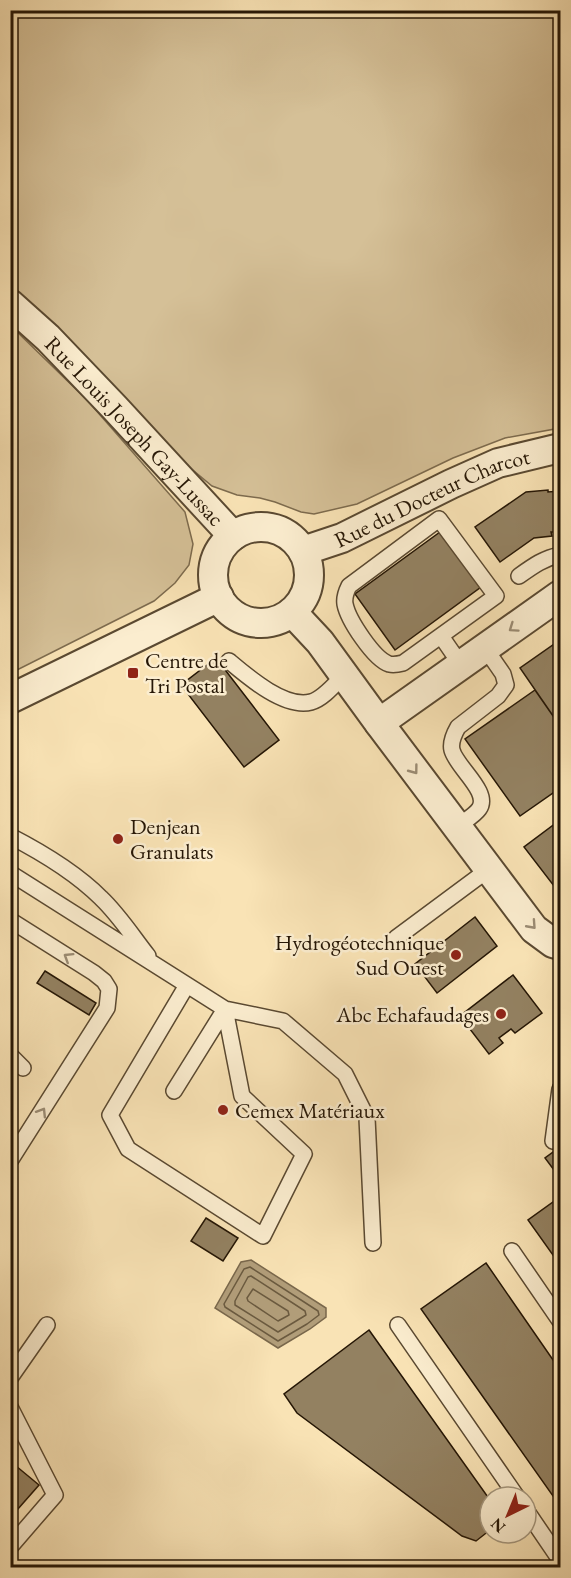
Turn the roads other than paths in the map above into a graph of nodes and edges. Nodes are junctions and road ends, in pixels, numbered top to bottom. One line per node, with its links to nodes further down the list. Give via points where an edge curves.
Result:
1 (10, 304): 3 (street, Rue Louis Joseph Gay-Lussac, via 115,408)
2 (561, 448): 4 (street, Rue du Docteur Charcot, via 498,463 342,537)
3 (232, 536): 4 (street, via 247,528 263,526 293,538); 8 (street, via 216,557 214,584)
4 (303, 551): 9 (street, via 310,577 301,602)
5 (561, 555): 6 (lane, via 537,563)
6 (519, 576)
7 (561, 595): 11 (street, one-way to 11)
8 (219, 597): 9 (street, via 227,609 252,622 266,623); 15 (street)
9 (292, 612): 14 (street)
10 (441, 636): 10 (lane, via 496,596 439,519 349,586 345,599 350,618 375,655 388,664 403,663); 13 (lane)
11 (485, 648): 13 (street); 17 (lane, via 503,674 506,686 454,734 455,758 477,787 482,802 476,813)
12 (229, 661): 14 (lane, via 272,692 302,703 313,702)
13 (461, 665): 16 (street)
14 (344, 675): 16 (street)
15 (10, 699)
16 (379, 723): 17 (street, one-way to 17)
17 (457, 827): 19 (street)
18 (10, 836): 24 (lane, via 76,875 103,900)
19 (489, 869): 22 (lane); 23 (street, one-way to 23, via 534,929)
20 (10, 873): 24 (lane)
21 (10, 921): 32 (lane, one-way to 21, via 107,1008 110,989 94,973)
22 (396, 938)
23 (561, 945)
24 (155, 965): 25 (lane)
25 (187, 985): 26 (lane); 26 (lane, via 110,1115 128,1149 263,1236 304,1154 242,1096)
26 (225, 1009): 30 (lane); 33 (lane, via 283,1021 345,1074 367,1118)
27 (10, 1056): 28 (lane)
28 (23, 1068)
29 (561, 1089): 31 (lane)
30 (174, 1091)
31 (553, 1141)
32 (10, 1161)
33 (373, 1244)
34 (512, 1251): 35 (lane)
35 (561, 1320)
36 (47, 1325): 38 (lane)
37 (398, 1325): 40 (lane)
38 (10, 1378)
39 (10, 1407): 42 (lane, via 55,1495)
40 (509, 1485)
41 (538, 1527): 43 (lane)
42 (10, 1547)
43 (561, 1560)

